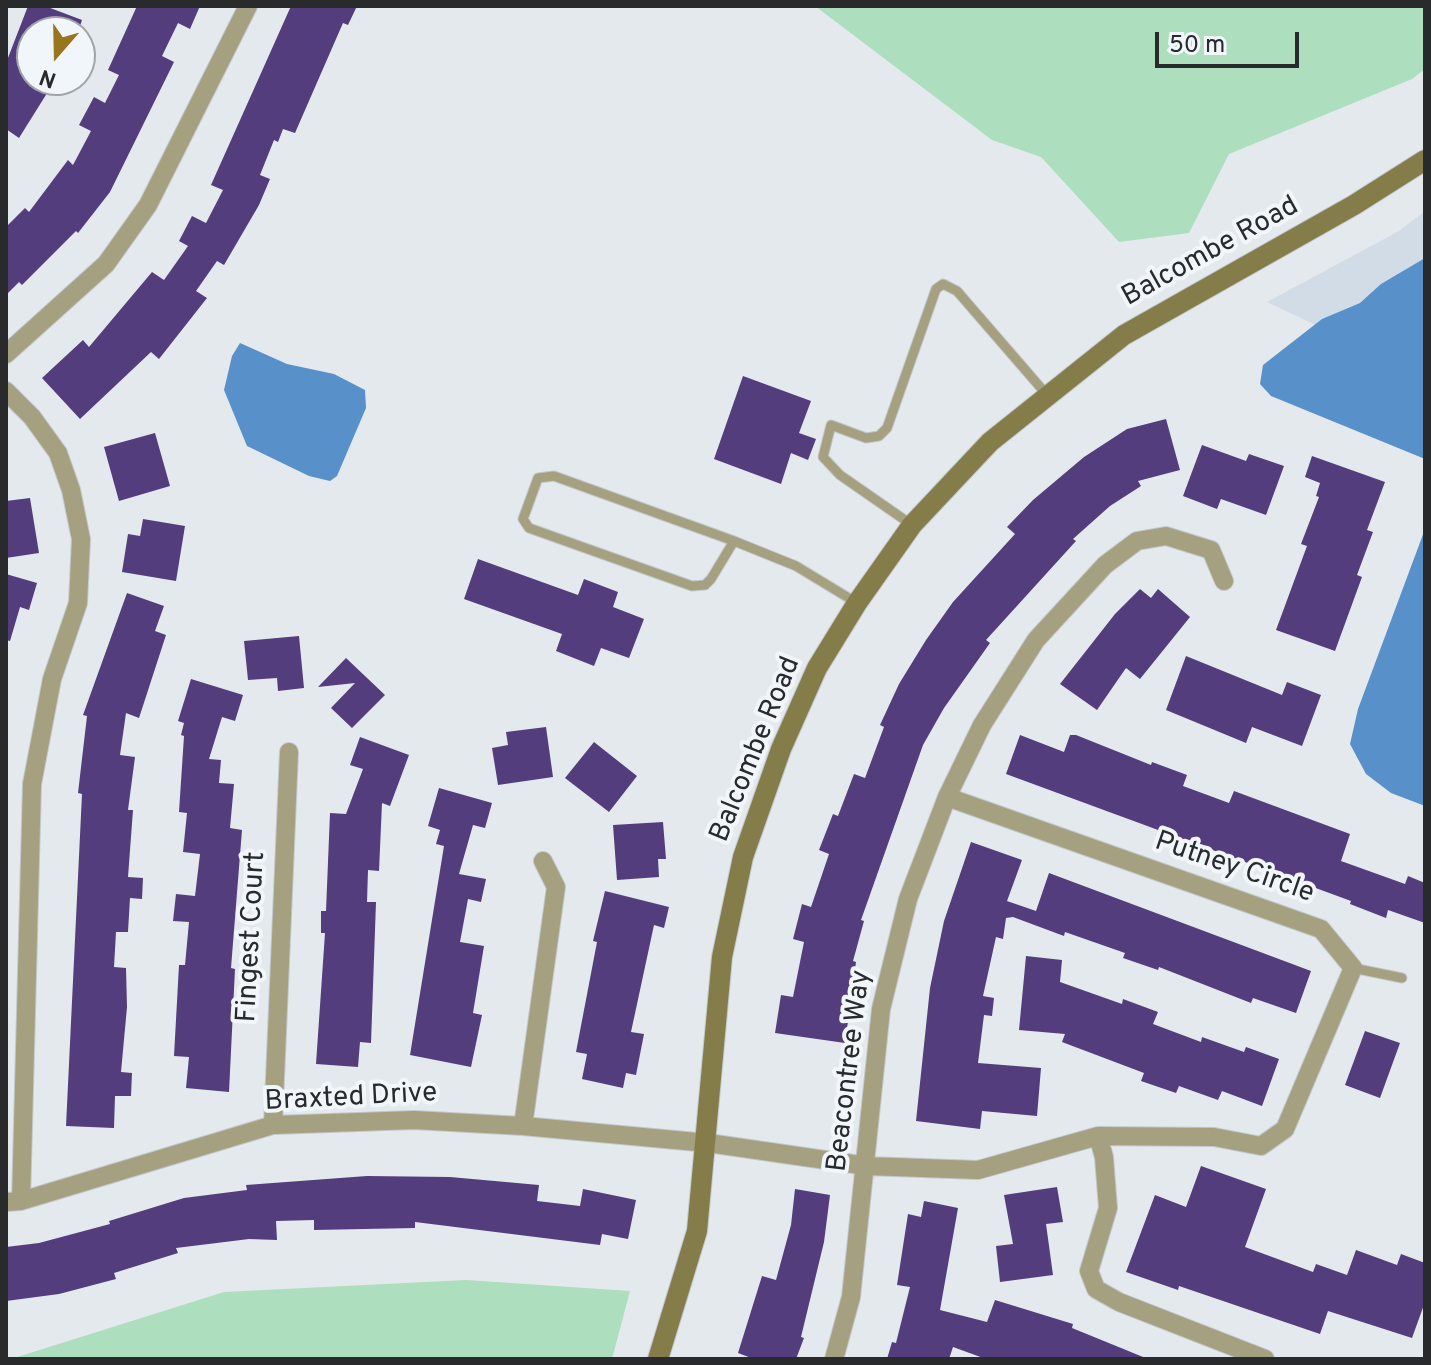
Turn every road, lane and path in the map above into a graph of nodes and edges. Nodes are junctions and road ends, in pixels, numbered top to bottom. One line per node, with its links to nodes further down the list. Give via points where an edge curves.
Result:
1 (248, 6): 3 (street, via 148,205 106,264)
2 (1425, 160): 5 (street, Balcombe Road, via 1124,335)
3 (6, 354)
4 (6, 391): 20 (street, via 58,453 81,539 78,603 52,679 32,784)
5 (1047, 395): 6 (street, Balcombe Road, via 990,442); 6 (lane, via 957,291 943,284 936,289 887,428 866,438 831,425 823,457)
6 (912, 525): 9 (street, Balcombe Road)
7 (734, 541): 7 (lane, via 554,476 538,478 523,519 529,528 692,586 711,579); 9 (lane, via 796,566)
8 (1224, 581): 11 (street, Beacontree Way, via 1211,550 1166,536 1137,541 1105,565 1036,640 982,725)
9 (857, 603): 18 (street, Balcombe Road, via 817,668 743,857 722,957)
10 (289, 752): 15 (street, Fingest Court)
11 (947, 797): 13 (street, Putney Circle, via 1321,929); 19 (street, Beacontree Way, via 908,899 881,1009)
12 (543, 861): 16 (street, via 556,887)
13 (1353, 968): 14 (lane); 17 (street, via 1291,1119 1261,1146 1214,1137)
14 (1402, 978)
15 (273, 1125): 16 (street, Braxted Drive, via 414,1120); 20 (street, Braxted Drive)
16 (523, 1126): 18 (street, Braxted Drive)
17 (1098, 1136): 19 (street, via 978,1170); 23 (street, via 1108,1208 1089,1271 1096,1289)
18 (708, 1143): 19 (street); 21 (street, Balcombe Road, via 697,1231)
19 (867, 1166): 22 (street, Beacontree Way, via 851,1297)
20 (14, 1201)
21 (658, 1359)
22 (834, 1359)
23 (1265, 1359)

